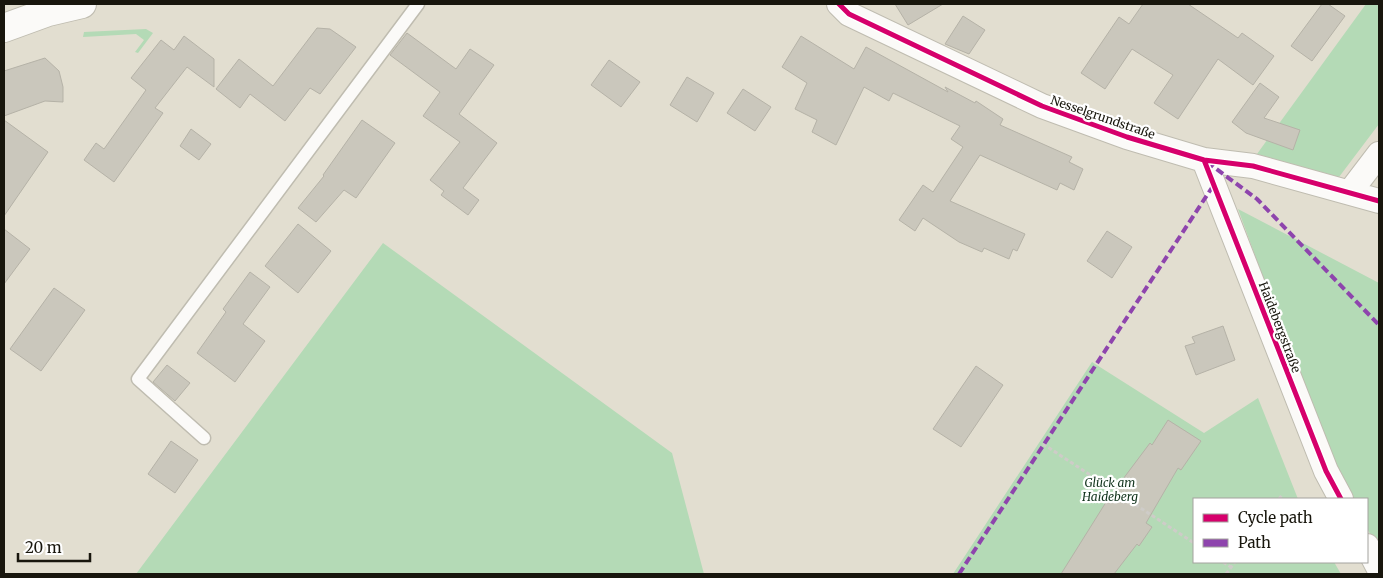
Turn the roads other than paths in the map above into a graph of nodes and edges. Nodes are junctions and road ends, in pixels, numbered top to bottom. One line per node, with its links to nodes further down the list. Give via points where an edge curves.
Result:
1 (82, 4): 4 (main road)
2 (418, 4): 9 (lane, via 138,379)
3 (839, 4): 6 (street, Nesselgrundstraße, via 849,14 1042,106)
4 (4, 28)
5 (1379, 154): 7 (street)
6 (1204, 160): 7 (street, Nesselgrundstraße, via 1253,166); 10 (street, Haidebergstraße, via 1326,472)
7 (1350, 192): 8 (street, Nesselgrundstraße)
8 (1379, 201)
9 (204, 438)
10 (1340, 498)
11 (1368, 548): 12 (street)
12 (1379, 568)

